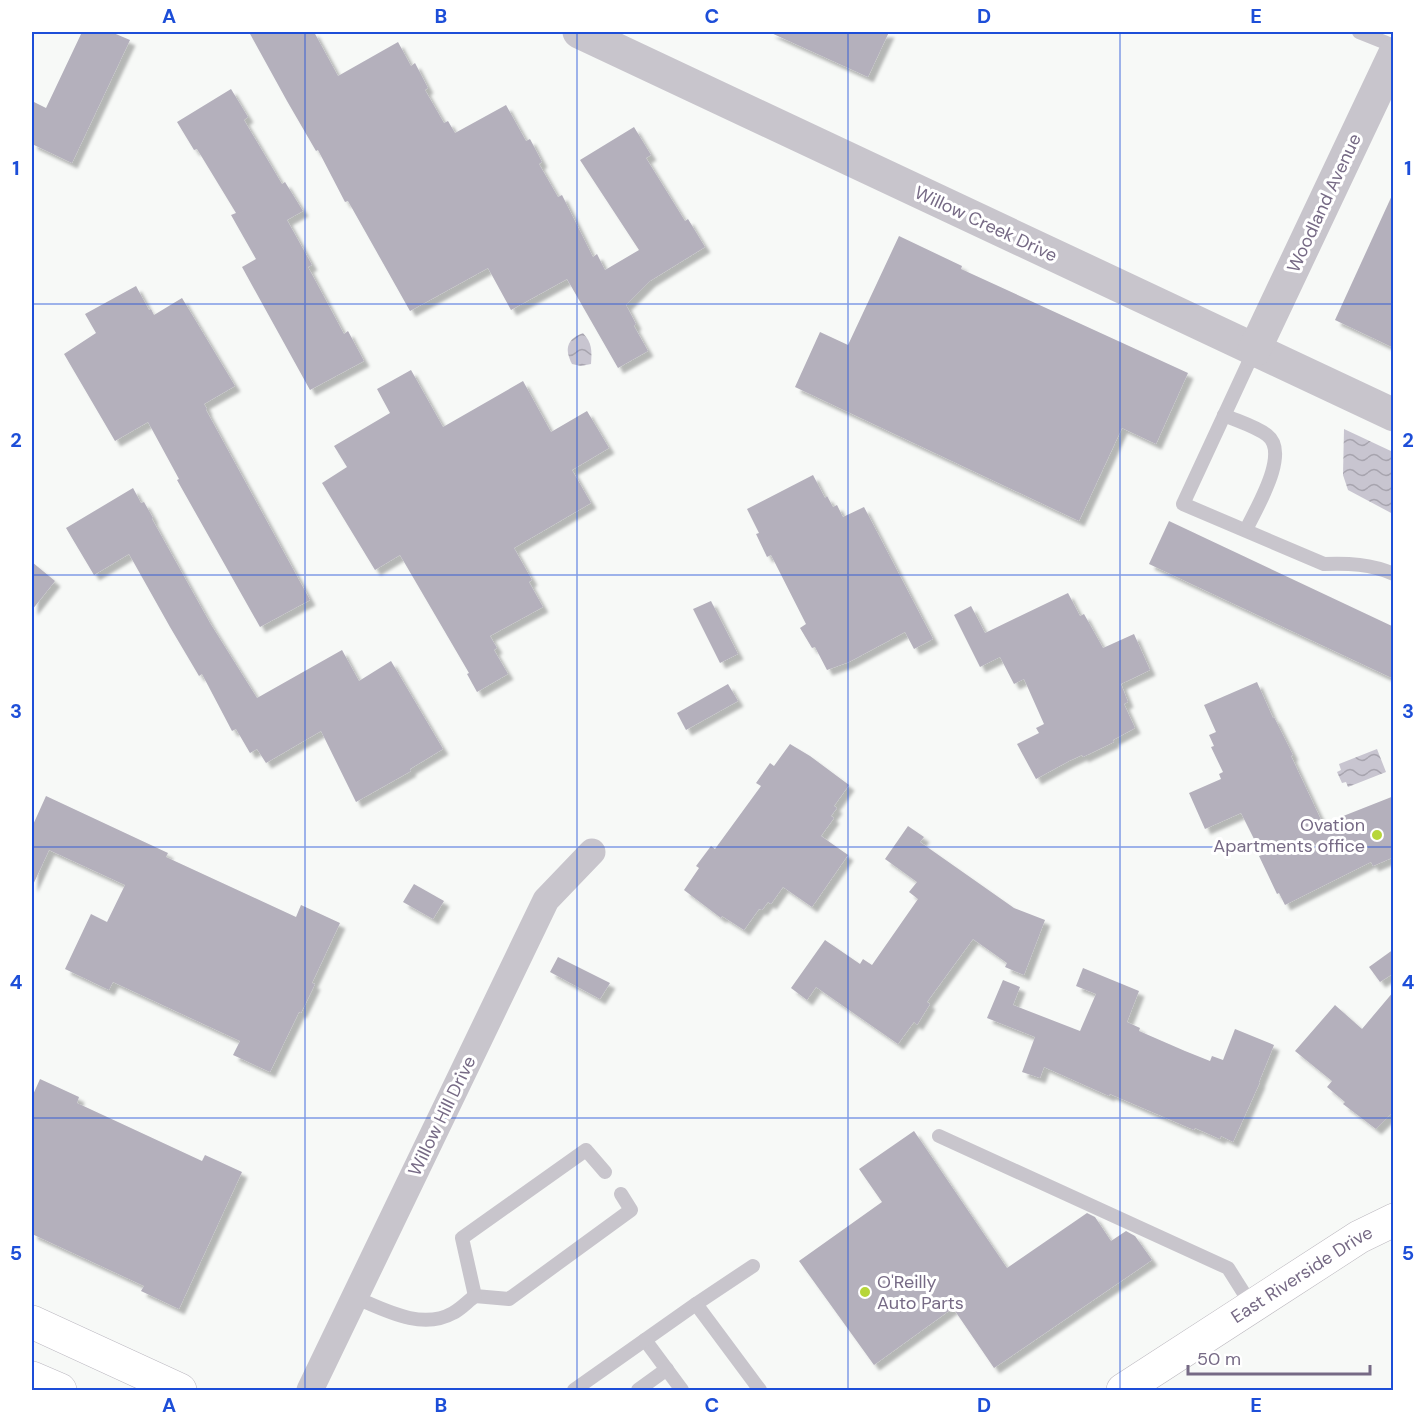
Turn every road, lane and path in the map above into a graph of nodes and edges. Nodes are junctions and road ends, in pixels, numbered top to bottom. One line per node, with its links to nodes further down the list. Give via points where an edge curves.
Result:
1 (579, 32): 5 (street, Willow Creek Drive)
2 (1359, 32): 3 (lane)
3 (1394, 46)
4 (1394, 55): 5 (street, Woodland Avenue)
5 (1254, 351): 6 (lane); 7 (street, Willow Creek Drive)
6 (1224, 415): 8 (lane, via 1269,436 1275,449 1274,471); 8 (lane, via 1183,504)
7 (1394, 415)
8 (1246, 530): 9 (lane, via 1324,564 1348,563)
9 (1394, 574)
10 (592, 852): 17 (street, Willow Hill Drive, via 546,900)
11 (939, 1136): 19 (lane, via 1228,1268)
12 (605, 1172): 16 (lane, via 586,1150 462,1238)
13 (621, 1194): 16 (lane, via 631,1210 509,1299)
14 (1394, 1220): 19 (main road, East Riverside Drive, via 1359,1236)
15 (753, 1266): 18 (lane)
16 (475, 1296): 17 (lane, via 452,1314 423,1321 393,1314)
17 (354, 1297): 26 (street, Willow Hill Drive)
18 (696, 1304): 21 (lane); 30 (lane)
19 (1252, 1306): 31 (main road, East Riverside Drive)
20 (32, 1322): 25 (main road)
21 (645, 1340): 22 (lane); 27 (lane)
22 (667, 1369): 28 (lane); 29 (lane)
23 (32, 1378): 24 (main road)
24 (60, 1390)
25 (180, 1390)
26 (310, 1390)
27 (574, 1390)
28 (638, 1390)
29 (682, 1390)
30 (760, 1390)
31 (1123, 1390)

